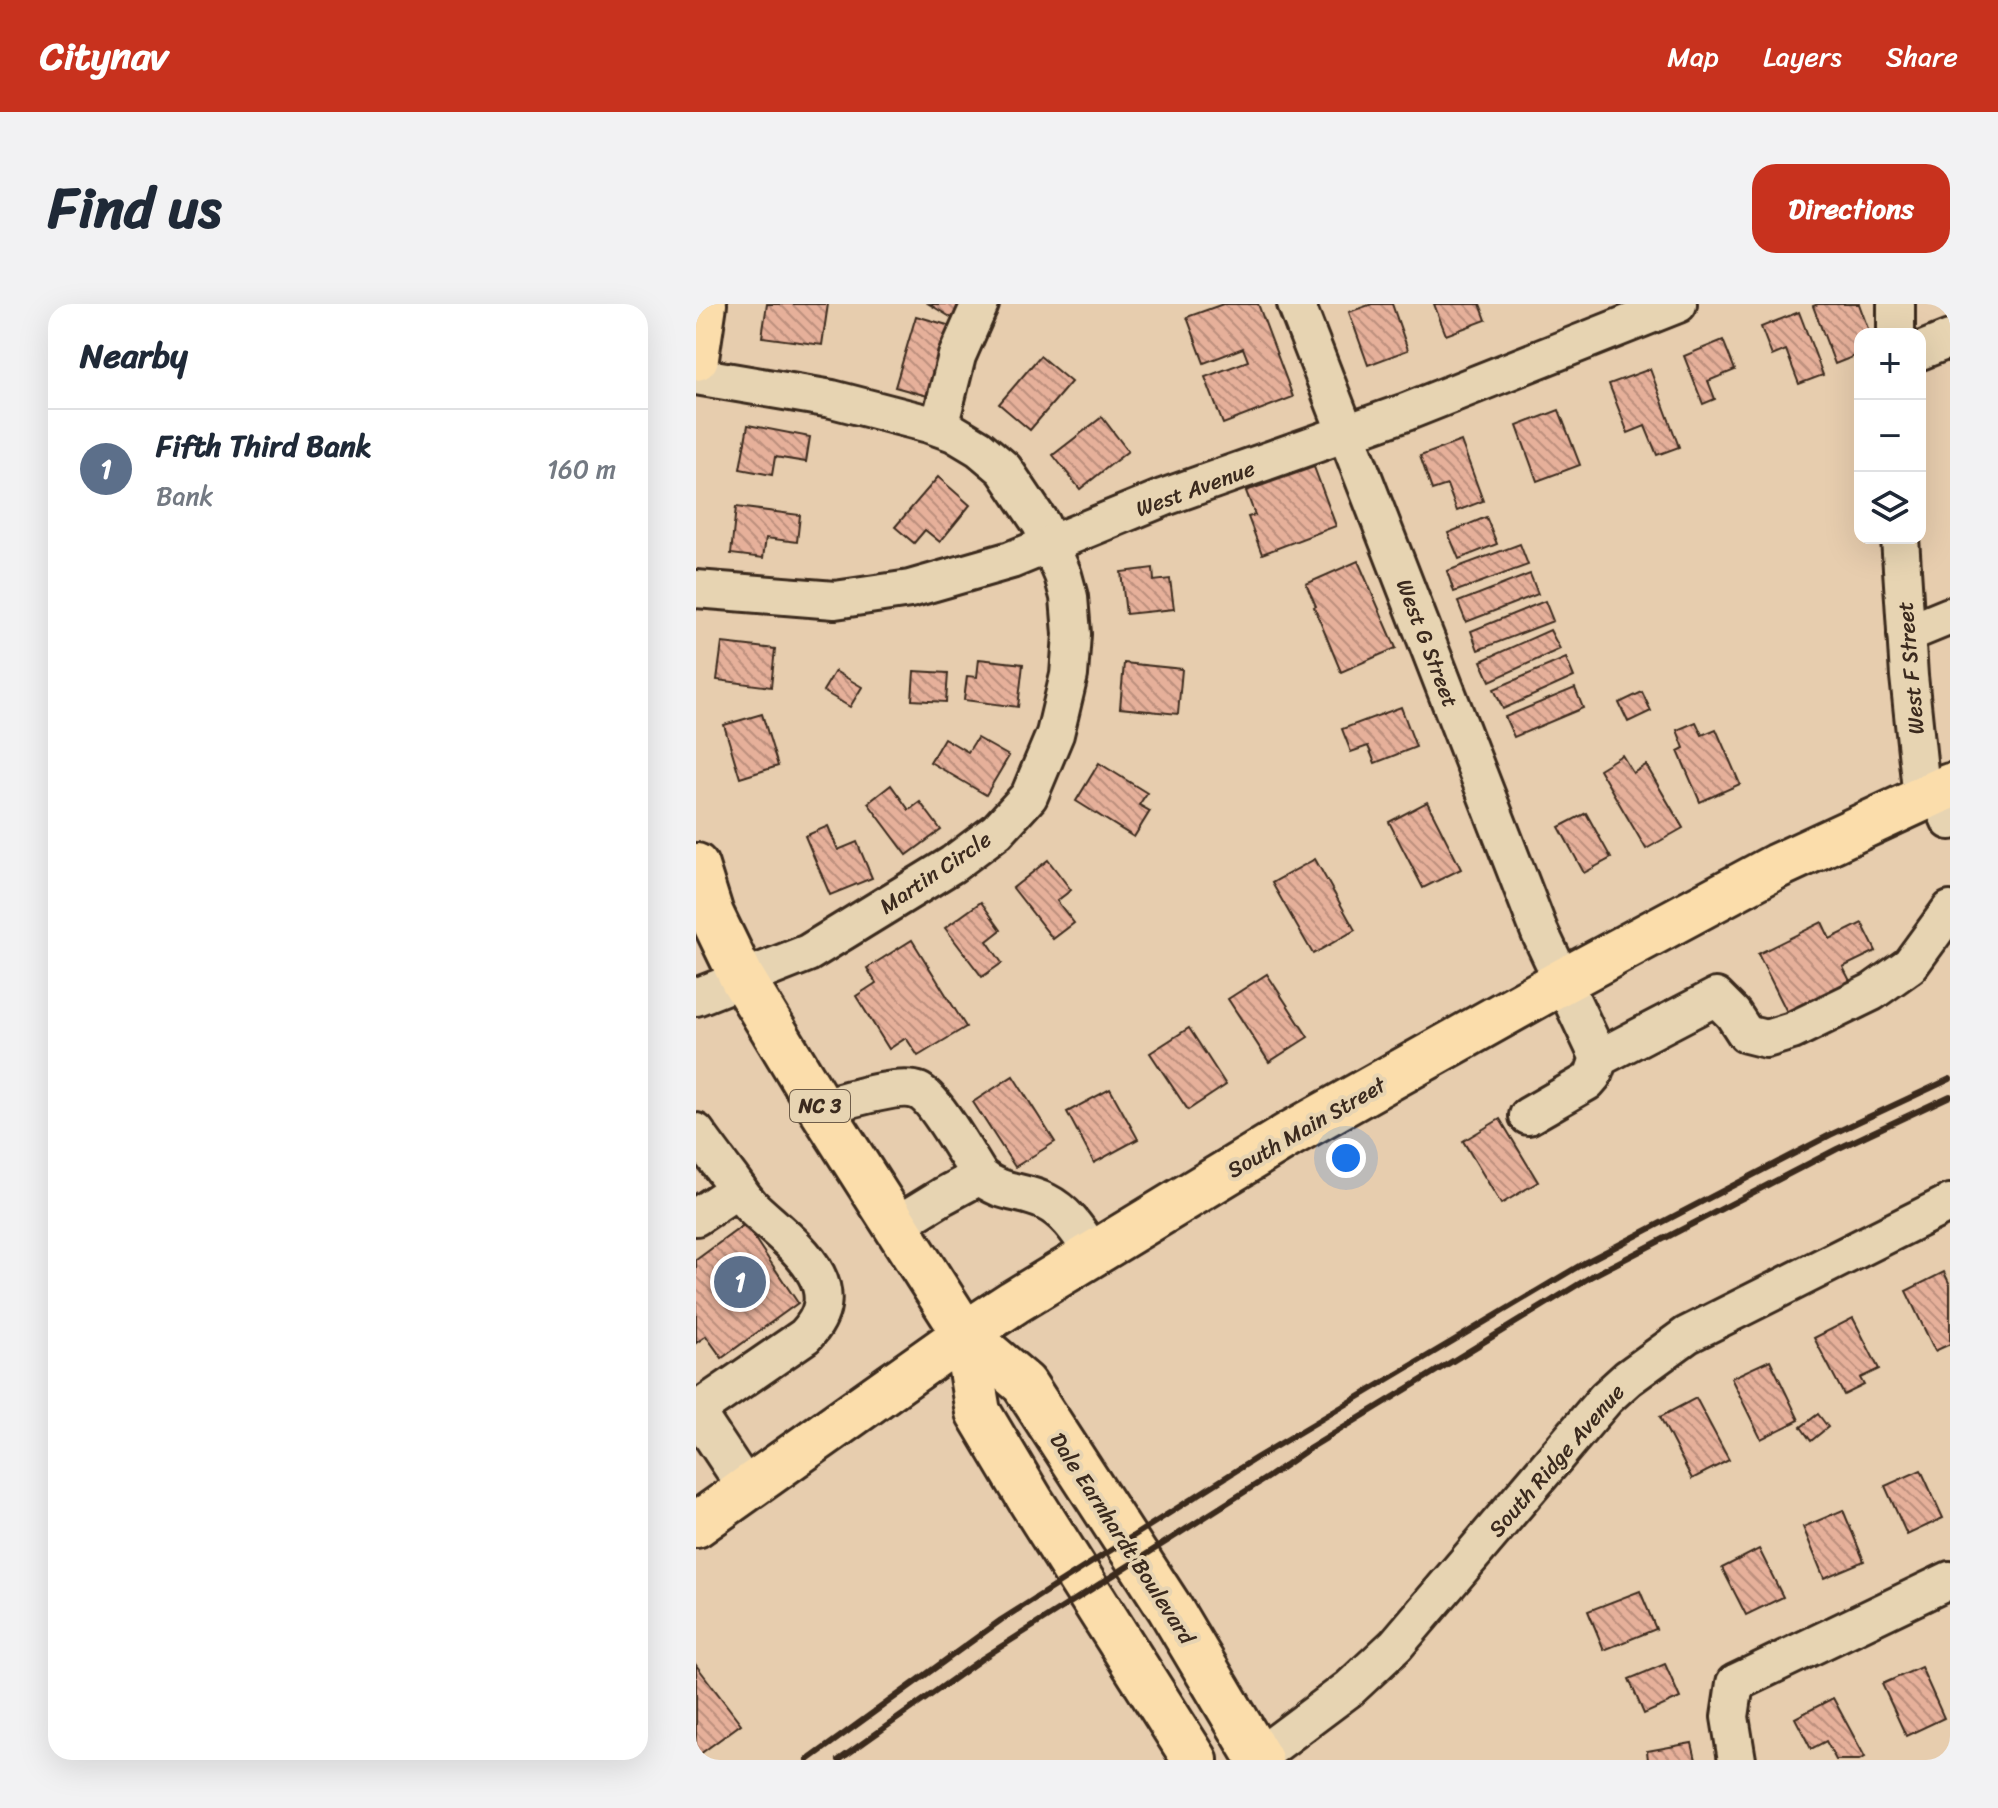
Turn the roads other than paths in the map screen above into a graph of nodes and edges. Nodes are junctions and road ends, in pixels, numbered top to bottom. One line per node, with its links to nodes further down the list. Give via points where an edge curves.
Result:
1 (704, 304): 9 (main road)
2 (980, 304): 11 (street, via 957,356)
3 (1296, 304): 12 (street, West G Street)
4 (1678, 304): 12 (street, West Avenue)
5 (1896, 304): 6 (street)
6 (1896, 328)
7 (1950, 339): 8 (street)
8 (1926, 349)
9 (696, 358)
10 (696, 376): 11 (street, Martin Circle, via 832,399)
11 (939, 427): 14 (street, Martin Circle, via 1004,469)
12 (1346, 433): 14 (street, West Avenue, via 1165,497); 22 (street, West G Street)
13 (1900, 544): 17 (street, West F Street)
14 (1050, 545): 15 (street, West Avenue, via 910,589 835,600); 21 (street, Martin Circle, via 1069,597 1069,675 1055,734 1029,796 997,831 953,864 808,953)
15 (696, 589)
16 (1950, 616): 17 (street)
17 (1906, 634): 18 (street, West F Street)
18 (1940, 799): 22 (main road, South Main Street, via 1777,866)
19 (696, 866): 21 (main road, Dale Earnhardt Boulevard / NC 3, via 711,914)
20 (1950, 910): 24 (street, via 1910,965 1872,992 1792,1031 1766,1039 1746,1034 1716,997)
21 (742, 978): 23 (street, Martin Circle); 25 (main road, Dale Earnhardt Boulevard / NC 3)
22 (1561, 982): 24 (street, West G Street); 33 (main road, South Main Street, via 1292,1133)
23 (696, 997)
24 (1599, 1058): 26 (street, via 1587,1082)
25 (820, 1107): 28 (street, via 896,1089 918,1090 932,1102); 32 (main road, Dale Earnhardt Boulevard / NC 3)
26 (1528, 1116)
27 (696, 1132): 29 (street)
28 (980, 1176): 32 (street); 33 (street, via 990,1185 1058,1209)
29 (738, 1189): 31 (street); 35 (street, via 802,1254 824,1295 822,1313 805,1336)
30 (1950, 1203): 39 (street, South Ridge Avenue, via 1687,1335 1628,1378 1396,1645 1350,1688)
31 (696, 1217)
32 (896, 1225): 34 (main road, Dale Earnhardt Boulevard / NC 3)
33 (1094, 1254): 34 (main road, South Main Street)
34 (965, 1334): 36 (main road, South Main Street); 39 (main road, Dale Earnhardt Boulevard / NC 3, via 1024,1384 1169,1607); 40 (main road, Dale Earnhardt Boulevard / NC 3, via 978,1412)
35 (696, 1411): 36 (street)
36 (747, 1489): 37 (main road, South Main Street)
37 (696, 1525)
38 (1950, 1580): 41 (street, via 1735,1683 1730,1717)
39 (1257, 1759)
40 (1195, 1760)
41 (1737, 1760)

